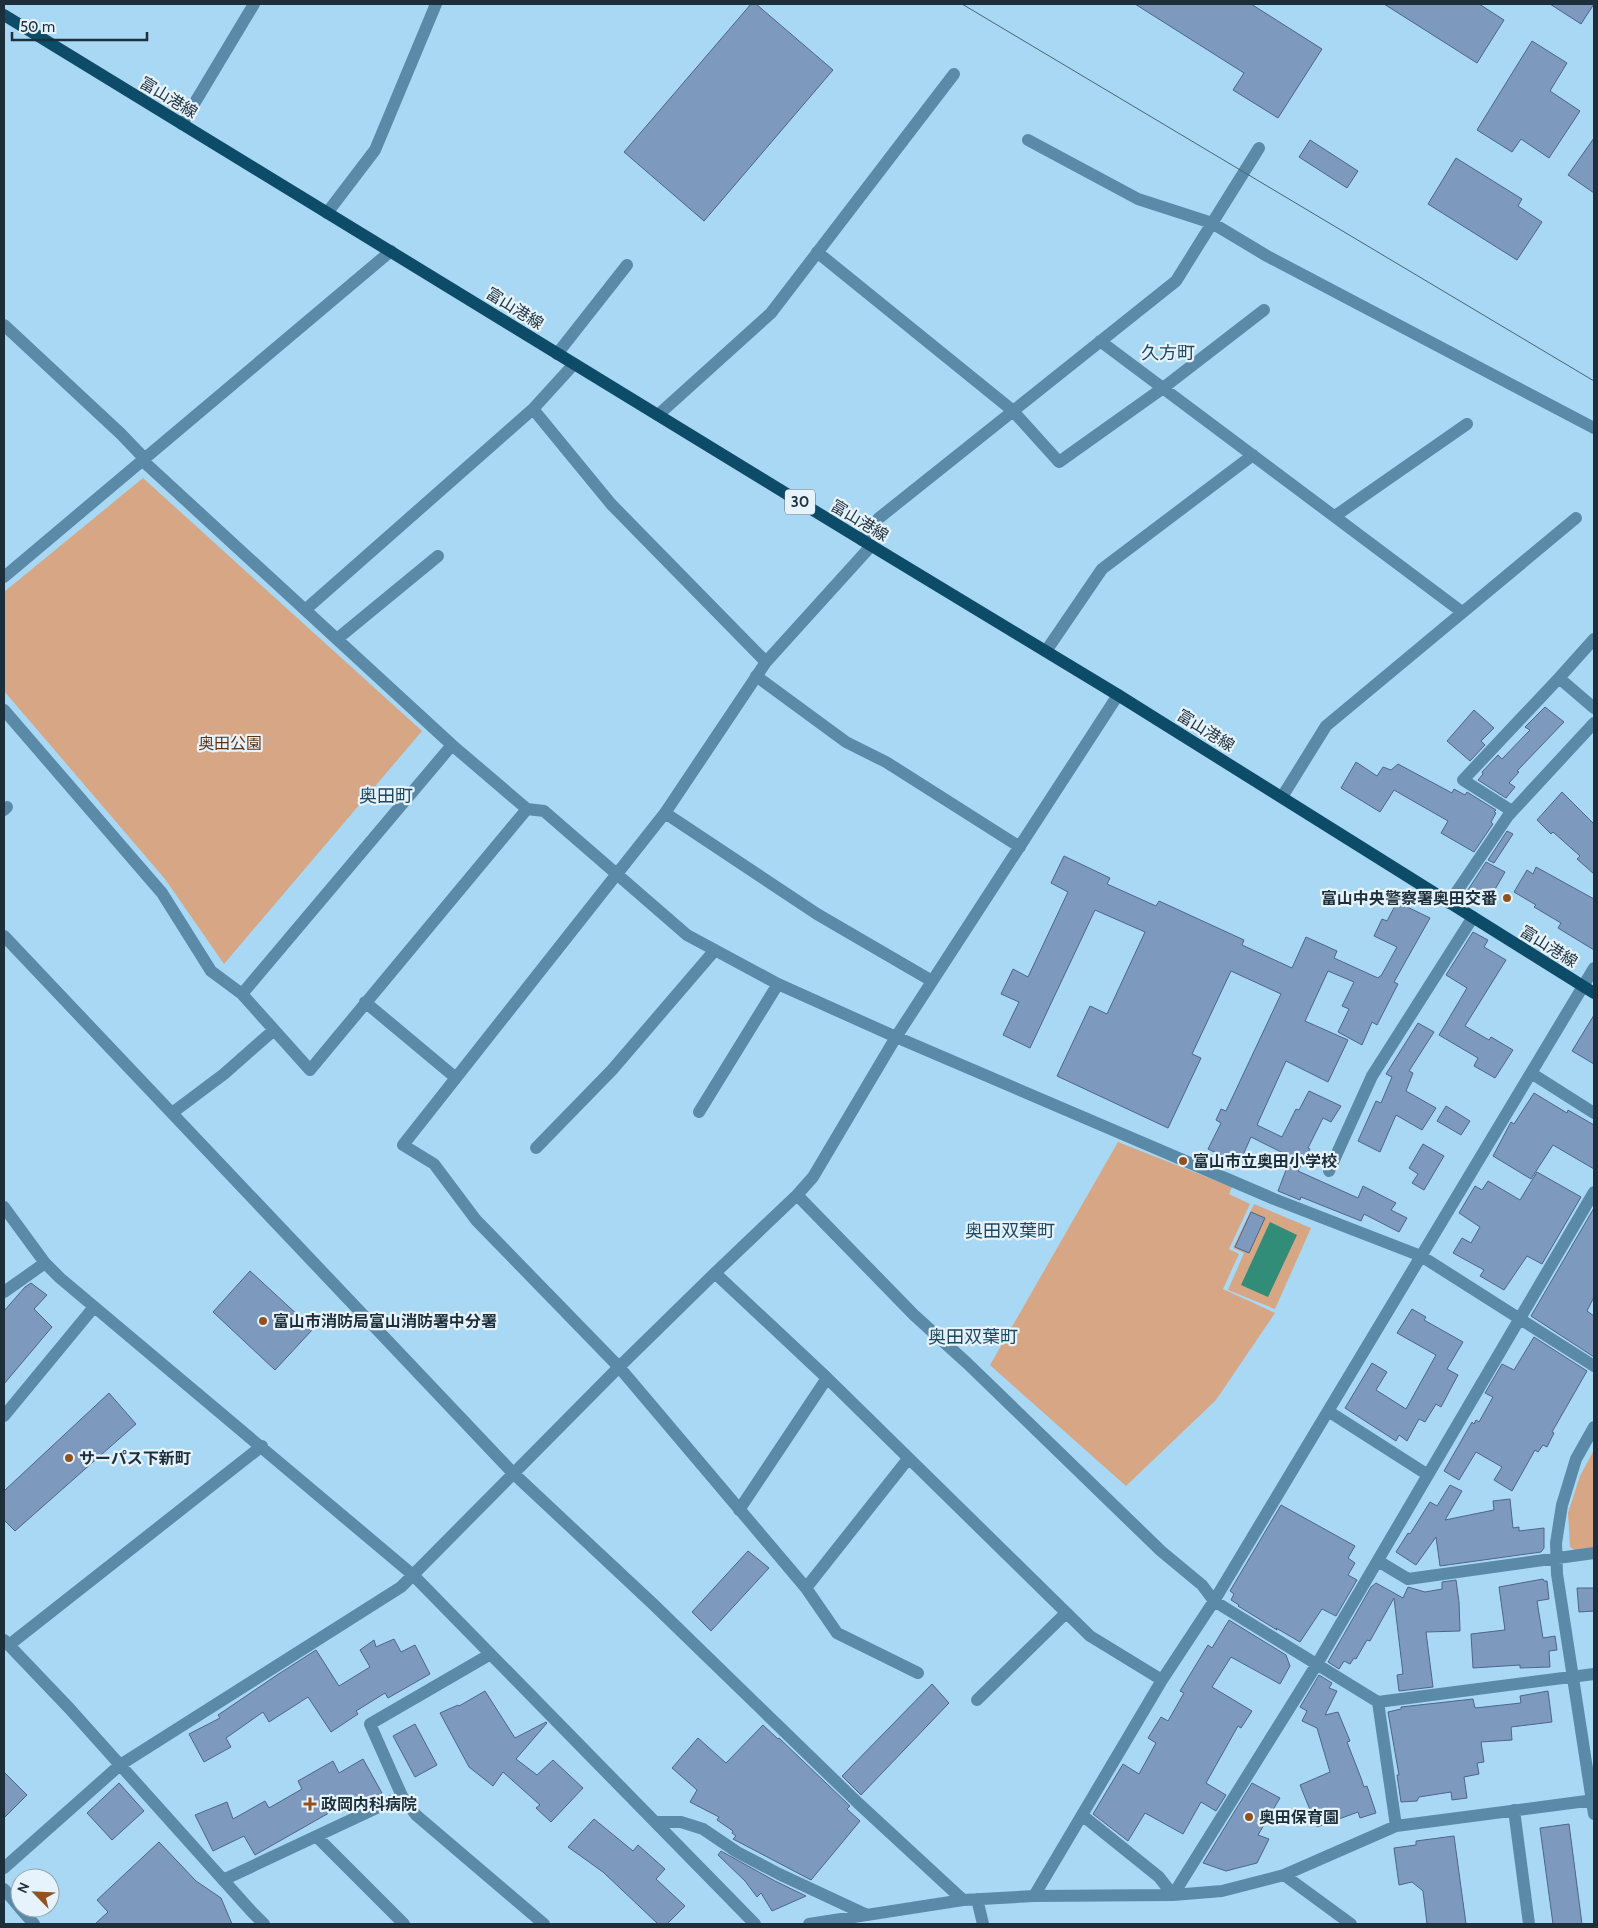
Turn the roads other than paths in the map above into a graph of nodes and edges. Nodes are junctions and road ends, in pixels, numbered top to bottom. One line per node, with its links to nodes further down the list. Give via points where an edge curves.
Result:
1 (254, 4): 5 (street)
2 (436, 4): 8 (street, via 375,150)
3 (4, 15): 5 (main road, 富山港線 / 30)
4 (954, 74): 11 (street)
5 (182, 124): 8 (main road, 富山港線 / 30)
6 (1028, 140): 9 (street, via 1138,199)
7 (1259, 148): 9 (street)
8 (327, 213): 10 (main road, 富山港線 / 30)
9 (1212, 223): 15 (street, via 1176,281); 23 (street, via 1267,256)
10 (391, 251): 16 (main road, 富山港線 / 30); 25 (street)
11 (817, 252): 20 (street); 21 (street, via 771,312)
12 (627, 265): 16 (street)
13 (1264, 310): 18 (street)
14 (4, 325): 25 (street)
15 (1100, 341): 18 (street); 20 (street)
16 (558, 354): 17 (main road, 富山港線 / 30)
17 (574, 364): 19 (street); 21 (main road, 富山港線 / 30)
18 (1164, 388): 20 (street, via 1059,462); 24 (street)
19 (533, 409): 31 (street); 36 (street, via 612,504)
20 (1012, 410): 28 (street, via 880,518)
21 (658, 415): 28 (main road, 富山港線 / 30)
22 (1468, 424): 26 (street)
23 (1594, 428)
24 (1253, 455): 26 (street); 35 (street, via 1102,569)
25 (143, 459): 30 (street); 31 (street)
26 (1335, 516): 32 (street)
27 (1576, 518): 32 (street)
28 (867, 543): 35 (main road, 富山港線 / 30); 36 (street)
29 (438, 556): 34 (street)
30 (4, 577)
31 (304, 610): 34 (street)
32 (1462, 612): 44 (street, via 1326,726)
33 (1594, 639): 38 (street)
34 (337, 640): 43 (street)
35 (1046, 651): 39 (main road, 富山港線 / 30)
36 (766, 662): 37 (street)
37 (756, 676): 47 (street); 48 (street, via 846,742 886,762)
38 (1559, 678): 40 (street); 46 (street, via 1462,780)
39 (1118, 694): 44 (main road, 富山港線 / 30); 48 (street)
40 (1594, 708)
41 (4, 710): 58 (street, via 162,893 211,970)
42 (1594, 723): 46 (street)
43 (452, 746): 45 (street); 58 (street)
44 (1282, 797): 50 (main road, 富山港線 / 30)
45 (527, 809): 49 (street, via 544,812); 60 (street)
46 (1512, 811): 50 (street)
47 (665, 813): 49 (street); 55 (street, via 817,914)
48 (1020, 847): 55 (street)
49 (617, 875): 53 (street, via 687,935); 64 (street)
50 (1449, 902): 51 (main road, 富山港線 / 30)
51 (1473, 918): 57 (main road, 富山港線 / 30); 69 (street, via 1372,1076)
52 (4, 936): 65 (street)
53 (715, 950): 56 (street); 68 (street, via 612,1070)
54 (1594, 968): 57 (street)
55 (932, 981): 62 (street)
56 (778, 984): 62 (street); 66 (street)
57 (1583, 986): 59 (main road, 富山港線 / 30); 63 (street)
58 (242, 994): 61 (street)
59 (1594, 994)
60 (365, 1002): 61 (street, via 310,1070); 64 (street)
61 (274, 1030): 65 (street, via 224,1074)
62 (896, 1037): 71 (street, via 813,1177); 73 (street, via 1274,1199)
63 (1531, 1073): 67 (street); 73 (street)
64 (456, 1078): 80 (street, via 403,1145 434,1164 476,1220)
65 (172, 1112): 87 (street)
66 (699, 1112)
67 (1594, 1113)
68 (536, 1148)
69 (1330, 1171)
70 (1594, 1192): 78 (street)
71 (797, 1196): 75 (street); 95 (street, via 914,1315 1161,1551 1202,1585)
72 (4, 1207): 74 (street)
73 (1421, 1256): 78 (street); 82 (street)
74 (45, 1263): 76 (street); 77 (street)
75 (715, 1273): 80 (street); 81 (street)
76 (4, 1292)
77 (94, 1307): 83 (street); 85 (street)
78 (1521, 1319): 79 (street); 88 (street)
79 (1594, 1366)
80 (619, 1368): 87 (street); 89 (street)
81 (827, 1378): 86 (street); 89 (street)
82 (1328, 1411): 88 (street); 95 (street)
83 (4, 1416)
84 (1594, 1427): 91 (street, via 1576,1459 1562,1505)
85 (262, 1446): 93 (street); 97 (street)
86 (908, 1459): 94 (street); 96 (street)
87 (513, 1473): 93 (street); 121 (street)
88 (1428, 1475): 92 (street)
89 (739, 1510): 94 (street)
90 (1594, 1553): 91 (street)
91 (1556, 1559): 92 (street, via 1408,1579); 102 (street)
92 (1378, 1561): 99 (street)
93 (413, 1575): 98 (street); 106 (street, via 401,1587)
94 (806, 1588): 100 (street, via 837,1633)
95 (1214, 1601): 99 (street); 103 (street)
96 (1066, 1613): 103 (street, via 1090,1636); 104 (street)
97 (6, 1643): 106 (street)
98 (489, 1655): 107 (street, via 370,1724); 112 (street)
99 (1317, 1664): 105 (street); 118 (street)
100 (918, 1673)
101 (1594, 1674): 102 (street)
102 (1574, 1677): 105 (street); 108 (street)
103 (1162, 1680): 111 (street)
104 (977, 1700)
105 (1378, 1702): 113 (street)
106 (120, 1764): 115 (street); 117 (street)
107 (402, 1796): 114 (street); 125 (street, via 416,1815)
108 (1593, 1800): 109 (street); 110 (street)
109 (1514, 1810): 113 (street); 130 (street)
110 (1594, 1814)
111 (1082, 1815): 118 (street, via 1159,1877); 119 (street)
112 (655, 1822): 122 (street, via 681,1822 703,1829 779,1874); 126 (street)
113 (1396, 1826): 116 (street)
114 (317, 1837): 117 (street); 124 (street)
115 (4, 1868)
116 (1284, 1875): 118 (street, via 1222,1891); 129 (street)
117 (223, 1880): 123 (street)
118 (1172, 1895): 119 (street)
119 (1034, 1896): 120 (street)
120 (977, 1899): 121 (street); 128 (street)
121 (963, 1900): 122 (street)
122 (867, 1915): 127 (street)
123 (264, 1924)
124 (404, 1924)
125 (544, 1924)
126 (755, 1924)
127 (809, 1924)
128 (983, 1924)
129 (1351, 1924)
130 (1529, 1924)

